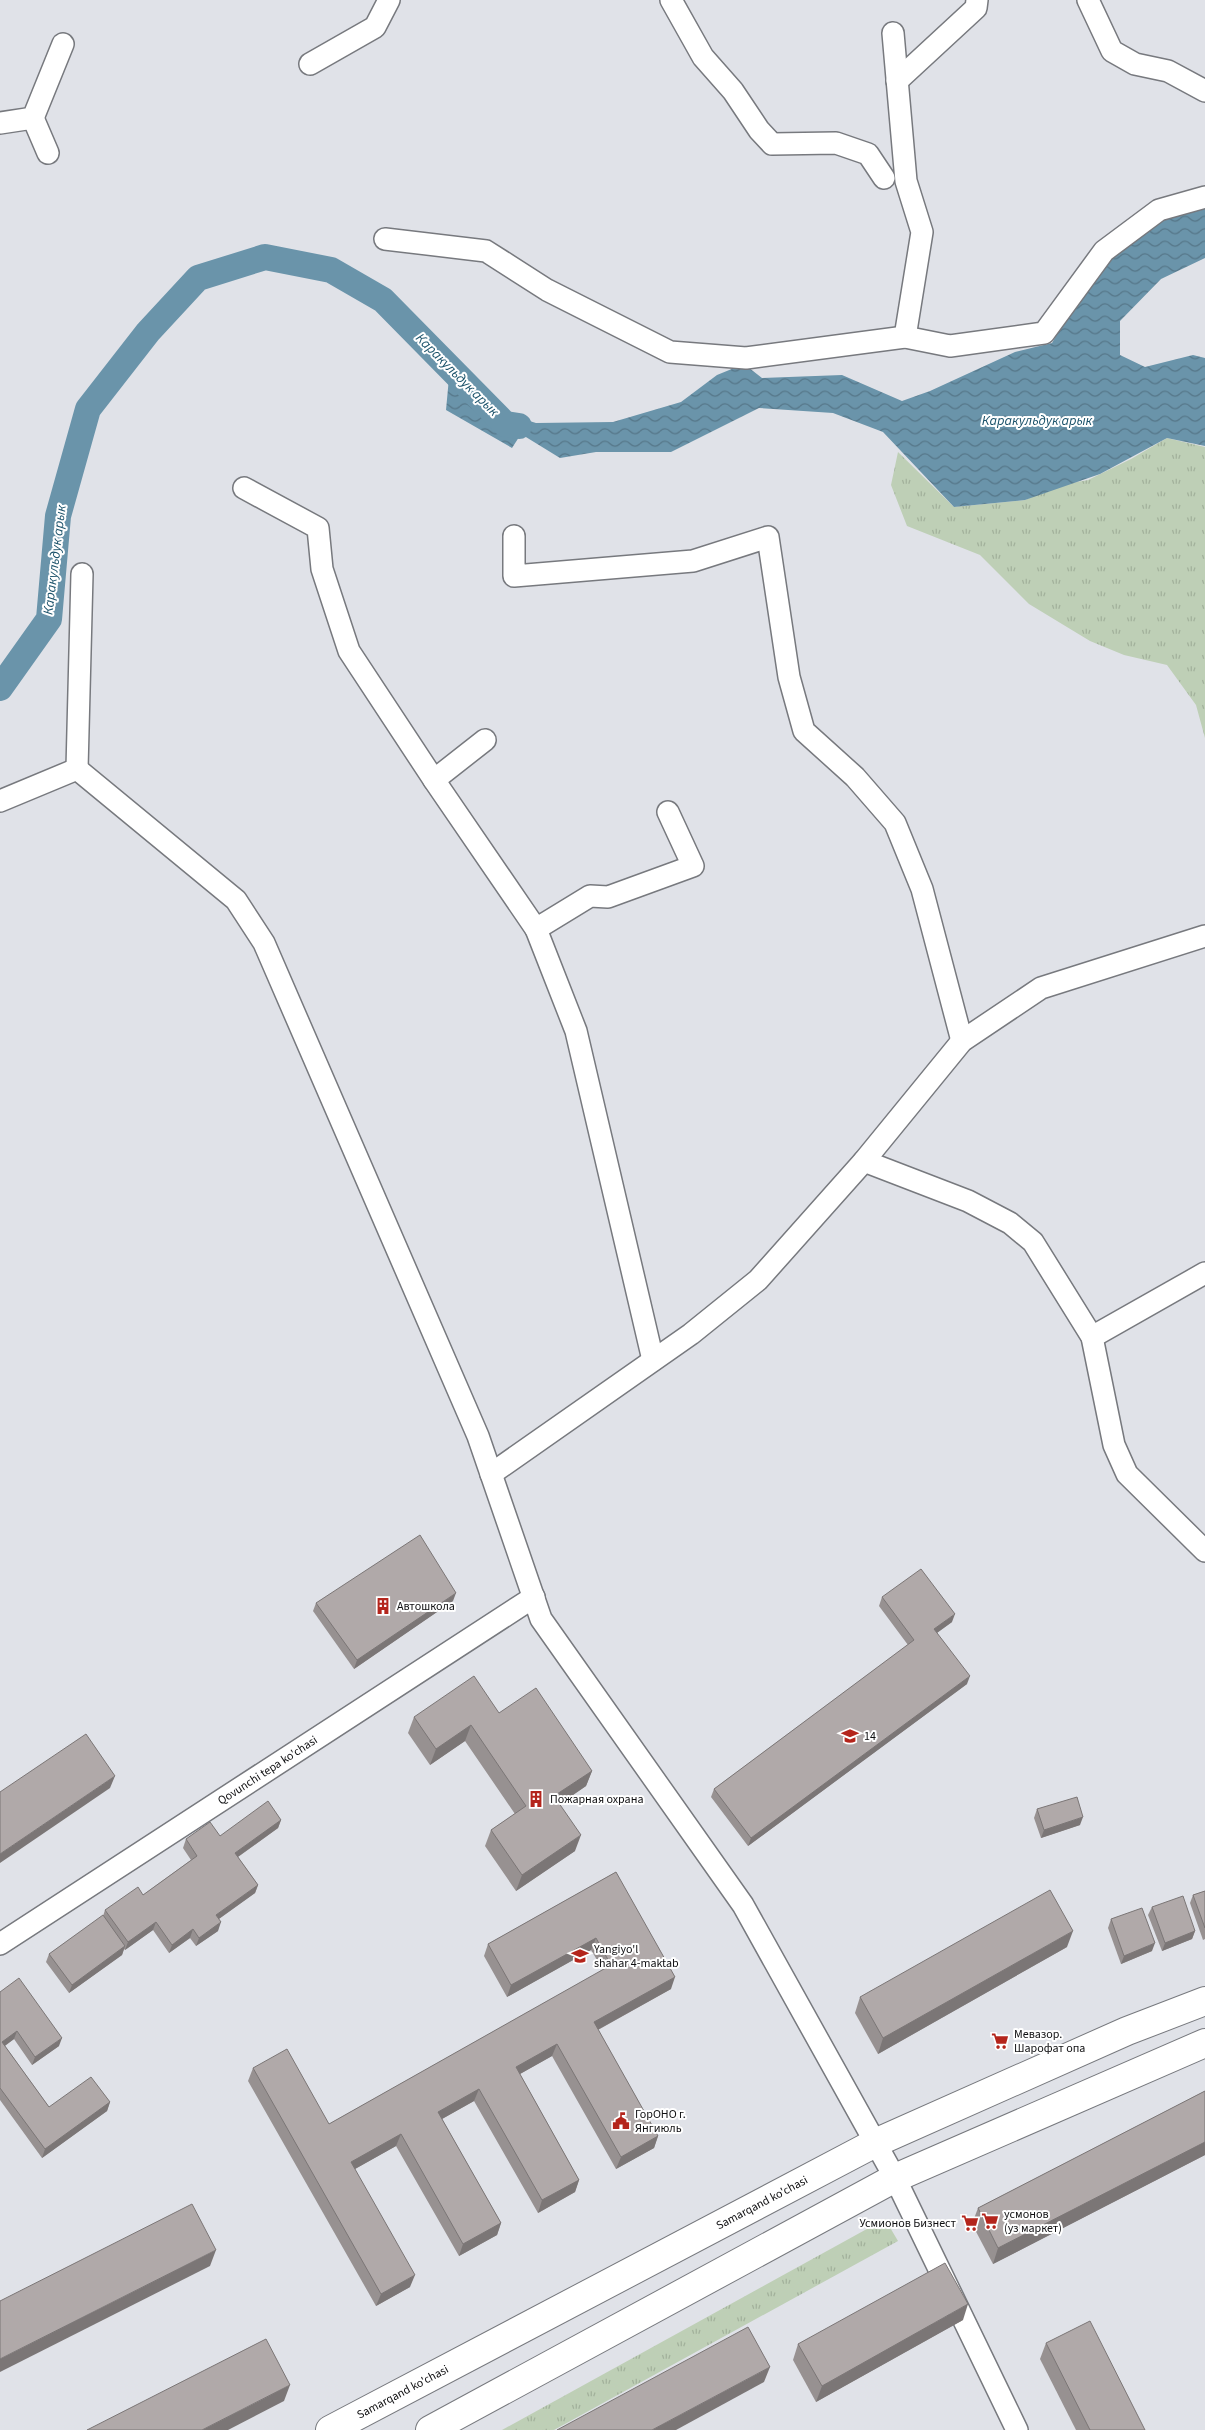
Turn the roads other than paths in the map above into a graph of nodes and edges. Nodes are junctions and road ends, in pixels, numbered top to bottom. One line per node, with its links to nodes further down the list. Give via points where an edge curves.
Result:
1 (389, 0): 7 (street, via 375,27)
2 (671, 0): 13 (street, via 703,57 772,144 836,143 868,154)
3 (977, 0): 8 (street, via 976,8)
4 (1088, 0): 9 (street, via 1112,52 1135,64 1168,71)
5 (893, 33): 8 (street)
6 (63, 44): 10 (street)
7 (310, 64)
8 (897, 81): 16 (street, via 906,181 922,232)
9 (1205, 91)
10 (33, 118): 11 (street); 12 (street)
11 (0, 123)
12 (48, 153)
13 (884, 178)
14 (1205, 197): 16 (street, via 1159,210 1104,251 1044,333 950,346)
15 (385, 239): 16 (street, via 486,251 547,290 670,352 746,358)
16 (905, 337)
17 (244, 488): 22 (street, via 318,528 322,569 349,651)
18 (514, 536): 27 (street, via 514,576 693,561 768,536 789,677 804,731 855,777 895,823 922,889)
19 (82, 574): 21 (street)
20 (485, 740): 22 (street)
21 (77, 769): 23 (street); 32 (street, via 236,900 264,943 478,1436)
22 (434, 780): 25 (street)
23 (0, 801)
24 (668, 812): 25 (street, via 694,866 608,897 590,896)
25 (536, 929): 31 (street, via 576,1030)
26 (1205, 936): 27 (street, via 1041,988)
27 (962, 1041): 28 (street)
28 (864, 1161): 30 (street, via 968,1201 1010,1223 1033,1242); 31 (street, via 758,1280)
29 (1205, 1273): 30 (street)
30 (1092, 1338): 33 (street, via 1114,1445 1127,1474)
31 (653, 1360): 32 (street)
32 (491, 1474): 34 (street)
33 (1205, 1551)
34 (534, 1597): 35 (street, Qovunchi tepa ko'chasi); 38 (street, via 541,1619 743,1905)
35 (0, 1944)
36 (1205, 2001): 38 (main road, Samarqand ko'chasi, via 1127,2031)
37 (1205, 2043): 39 (main road)
38 (875, 2143): 39 (street); 40 (main road, Samarqand ko'chasi)
39 (895, 2178): 41 (main road); 42 (street)
40 (330, 2430)
41 (430, 2430)
42 (1017, 2430)

